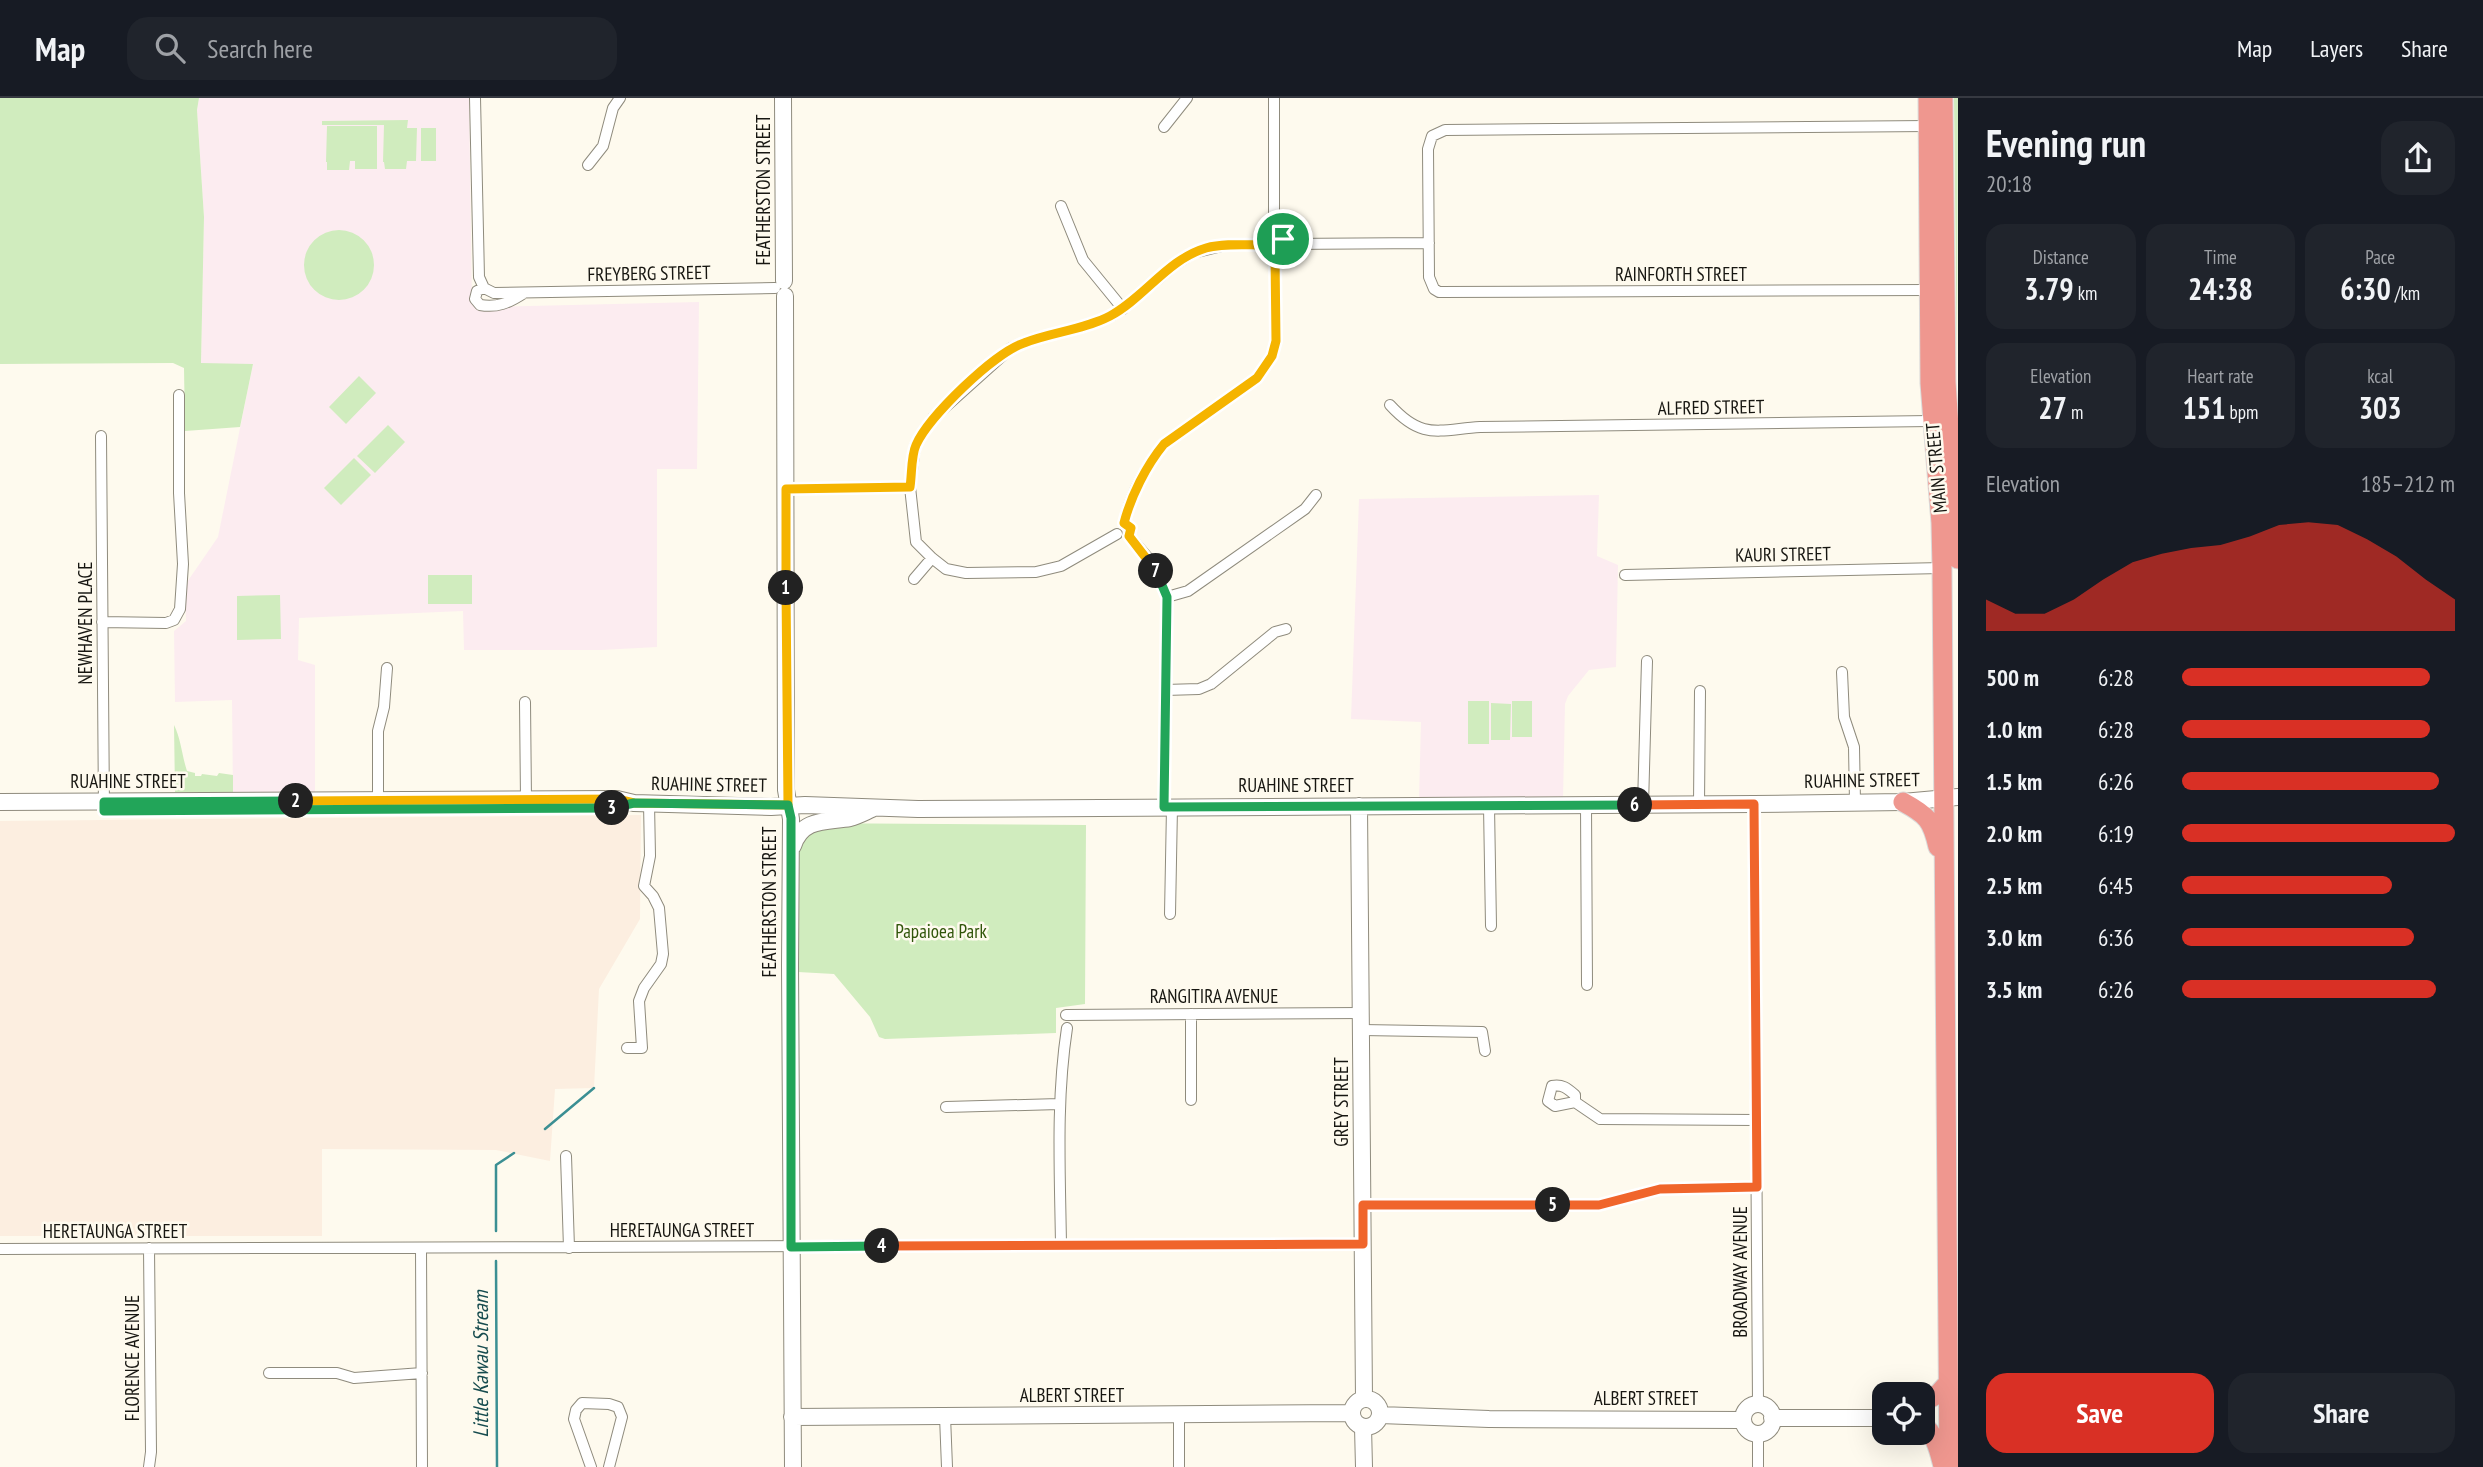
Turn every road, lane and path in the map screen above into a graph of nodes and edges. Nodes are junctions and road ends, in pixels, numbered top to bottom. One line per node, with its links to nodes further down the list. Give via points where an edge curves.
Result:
1 (475, 98): 17 (street, FREYBERG STREET)
2 (620, 98): 10 (street, via 603,146)
3 (783, 98): 18 (main road, FEATHERSTON STREET)
4 (1188, 98): 8 (street)
5 (1274, 98): 12 (street)
6 (1928, 98): 9 (highway, MAIN STREET)
7 (1943, 98): 22 (highway, MAIN STREET)
8 (1164, 127)
9 (1928, 127): 13 (street, via 1445,130 1432,136 1428,149); 19 (highway, MAIN STREET)
10 (588, 165)
11 (1061, 206): 21 (street, via 1083,260)
12 (1275, 235): 14 (street); 15 (street)
13 (1429, 243): 14 (street); 19 (street, RAINFORTH STREET, via 1429,277 1434,289 1447,293)
14 (1285, 244): 16 (street)
15 (1264, 245): 16 (street); 21 (street, via 1226,245 1193,253)
16 (1275, 255): 30 (street, via 1276,341 1266,367 1164,444 1146,471 1124,523 1117,527)
17 (484, 288): 20 (street, FREYBERG STREET, via 494,293); 20 (street, FREYBERG STREET, via 477,291 475,299 492,307)
18 (782, 289): 20 (street, FREYBERG STREET); 28 (main road, FEATHERSTON STREET)
19 (1929, 290): 22 (highway, MAIN STREET)
20 (524, 293)
21 (1123, 309): 27 (street, via 1091,324 1021,344 1001,356 933,418 915,446)
22 (1945, 382): 25 (highway, MAIN STREET); 32 (highway, MAIN STREET)
23 (179, 395): 36 (street, via 183,564 179,613 166,623)
24 (1390, 405): 25 (street, ALFRED STREET, via 1421,429)
25 (1931, 421): 32 (highway, MAIN STREET)
26 (101, 436): 36 (street, NEWHAVEN PLACE)
27 (910, 487): 28 (street); 31 (street, via 916,542)
28 (786, 489): 53 (main road, FEATHERSTON STREET)
29 (1317, 495): 35 (street, via 1305,509 1188,592)
30 (1123, 535): 31 (street, via 1061,566 1035,572 966,573 946,569); 35 (street, via 1154,565)
31 (932, 558): 34 (street)
32 (1950, 563): 33 (street, KAURI STREET); 44 (highway, MAIN STREET)
33 (1625, 575)
34 (914, 579)
35 (1167, 597): 41 (street)
36 (102, 622): 56 (street, NEWHAVEN PLACE)
37 (1286, 629): 41 (street, via 1275,632 1211,684)
38 (1647, 661): 55 (street)
39 (387, 668): 52 (street, via 378,731)
40 (1842, 672): 47 (street, via 1844,717 1854,747)
41 (1165, 690): 60 (street)
42 (1700, 691): 50 (street)
43 (525, 702): 45 (street)
44 (1951, 798): 48 (main road, RUAHINE STREET); 63 (highway, MAIN STREET)
45 (526, 800): 49 (main road, RUAHINE STREET); 52 (main road, RUAHINE STREET)
46 (0, 802): 56 (main road, RUAHINE STREET)
47 (1854, 802): 48 (main road, RUAHINE STREET); 51 (main road, RUAHINE STREET)
48 (1903, 802): 63 (highway, via 1923,813 1933,826)
49 (642, 803): 52 (main road, RUAHINE STREET, via 617,808); 53 (main road, RUAHINE STREET); 71 (street, via 650,856 645,886 659,908 663,954 639,1001 642,1048)
50 (1699, 804): 51 (main road, RUAHINE STREET); 55 (main road, RUAHINE STREET)
51 (1754, 804): 77 (street, BROADWAY AVENUE)
52 (378, 805): 56 (main road, RUAHINE STREET)
53 (788, 805): 59 (main road, RUAHINE STREET); 62 (main road, FEATHERSTON STREET)
54 (1586, 805): 55 (main road, RUAHINE STREET); 58 (main road, RUAHINE STREET); 66 (street)
55 (1643, 805)
56 (104, 806): 61 (main road, RUAHINE STREET)
57 (1359, 806): 58 (main road, RUAHINE STREET); 60 (main road, RUAHINE STREET); 69 (main road, GREY STREET)
58 (1489, 806): 65 (street)
59 (876, 807): 60 (main road, RUAHINE STREET); 62 (main road, via 853,817 812,823 802,830)
60 (1168, 807): 64 (street)
61 (0, 811)
62 (791, 852): 83 (main road, FEATHERSTON STREET)
63 (1944, 876): 90 (highway, MAIN STREET)
64 (1170, 914)
65 (1491, 926)
66 (1587, 985)
67 (1192, 1014): 68 (street, RANGITIRA AVENUE); 69 (street, RANGITIRA AVENUE); 73 (street)
68 (1066, 1015)
69 (1362, 1022): 72 (street, RANGITIRA AVENUE, via 1482,1032); 80 (main road, GREY STREET)
70 (1067, 1028): 75 (street)
71 (627, 1048)
72 (1485, 1051)
73 (1191, 1100)
74 (1575, 1101): 77 (street, via 1600,1119)
75 (1059, 1104): 76 (street); 82 (street)
76 (946, 1107)
77 (1756, 1120): 79 (street, BROADWAY AVENUE)
78 (566, 1156): 86 (street)
79 (1757, 1187): 80 (street, via 1660,1189 1599,1205); 93 (street, BROADWAY AVENUE)
80 (1363, 1205): 81 (main road, GREY STREET)
81 (1363, 1244): 82 (street, HERETAUNGA STREET); 92 (main road, GREY STREET)
82 (1061, 1245): 83 (street, HERETAUNGA STREET)
83 (791, 1247): 86 (street, HERETAUNGA STREET); 99 (main road, FEATHERSTON STREET)
84 (149, 1248): 85 (street, HERETAUNGA STREET); 87 (street, HERETAUNGA STREET); 107 (street, FLORENCE AVENUE)
85 (421, 1248): 86 (street, HERETAUNGA STREET); 89 (street)
86 (569, 1248)
87 (0, 1249)
88 (269, 1373): 89 (street, via 337,1373 354,1378)
89 (422, 1373): 108 (street)
90 (1947, 1384): 91 (highway); 98 (highway, MAIN STREET)
91 (1935, 1396)
92 (1364, 1399): 94 (main road, via 1355,1404); 95 (main road, via 1375,1402)
93 (1758, 1404): 101 (main road, via 1769,1410); 103 (main road, via 1746,1410)
94 (1352, 1413): 97 (main road, ALBERT STREET); 104 (main road, via 1355,1423)
95 (1380, 1415): 103 (main road, ALBERT STREET); 104 (main road, via 1376,1424)
96 (945, 1416): 97 (main road, ALBERT STREET); 99 (main road, ALBERT STREET); 112 (street)
97 (1179, 1416): 113 (street)
98 (1954, 1416): 102 (main road); 117 (highway, MAIN STREET)
99 (792, 1417): 111 (main road, FEATHERSTON STREET)
100 (1872, 1417): 101 (main road)
101 (1772, 1418): 105 (main road, via 1770,1427)
102 (1935, 1418)
103 (1743, 1420): 105 (main road, via 1746,1428)
104 (1363, 1427): 114 (main road)
105 (1758, 1434): 115 (street)
106 (1935, 1441): 116 (highway)
107 (149, 1467)
108 (422, 1467)
109 (592, 1467): 110 (street, via 574,1419 582,1403 618,1407 622,1417)
110 (609, 1467)
111 (793, 1467)
112 (947, 1467)
113 (1180, 1467)
114 (1364, 1467)
115 (1758, 1467)
116 (1943, 1467)
117 (1949, 1467)

